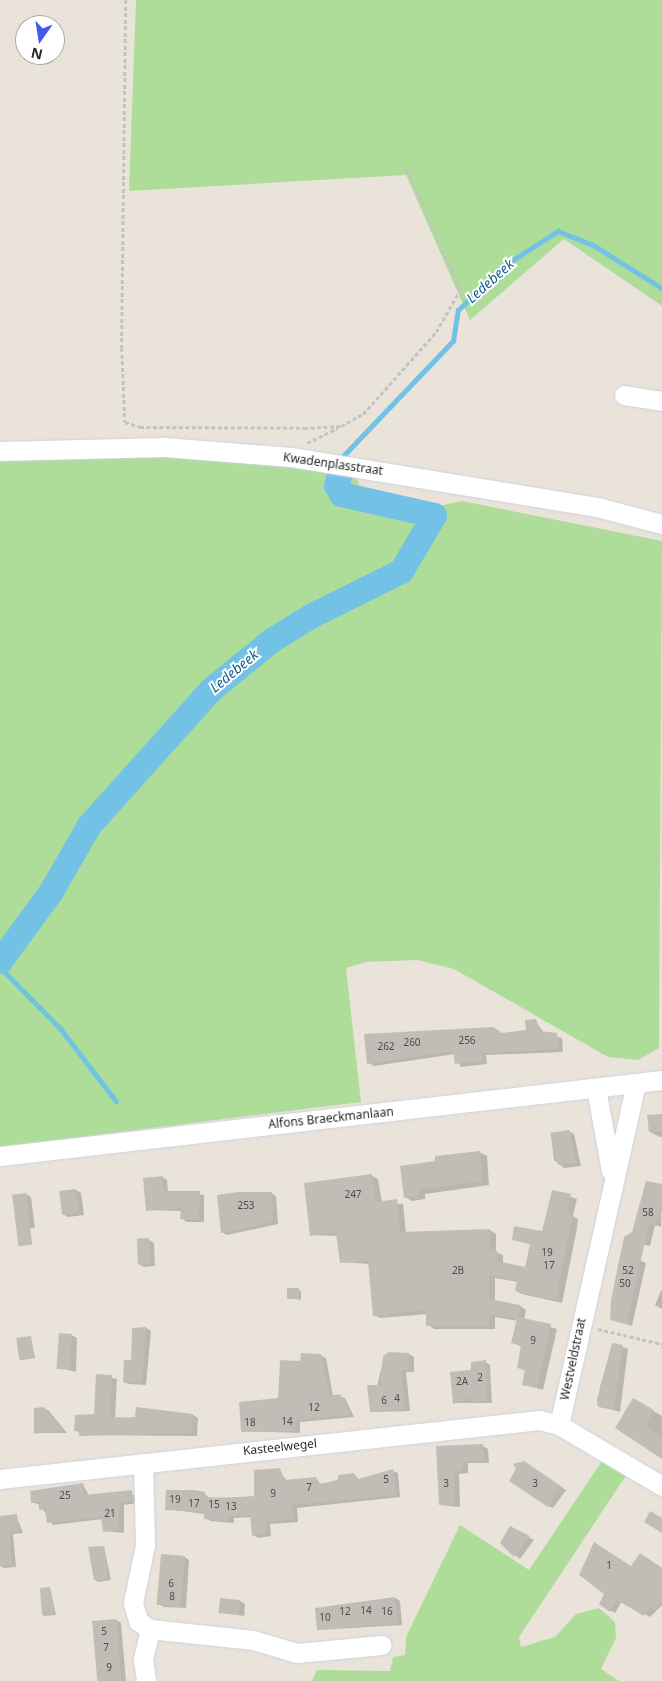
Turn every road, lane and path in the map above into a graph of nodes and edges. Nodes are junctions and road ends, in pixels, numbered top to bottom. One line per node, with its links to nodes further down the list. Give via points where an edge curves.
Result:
1 (126, 0): 5 (path, via 122,348 125,422 140,427)
2 (402, 172): 5 (path, via 408,172 460,290 436,332 363,414)
3 (624, 395): 4 (street)
4 (662, 401)
5 (341, 426): 7 (path, via 316,435)
6 (0, 452): 7 (street, Kwadenplasstraat, via 164,447)
7 (291, 457): 8 (street, Kwadenplasstraat, via 601,508)
8 (662, 524)
9 (653, 1078): 10 (street, Alfons Braeckmanlaan); 12 (street, Westveldstraat)
10 (596, 1088): 11 (street, Alfons Braeckmanlaan); 12 (street, Westveldstraat)
11 (0, 1156)
12 (612, 1177): 13 (street, Westveldstraat)
13 (580, 1324): 14 (path); 15 (street, Westveldstraat)
14 (662, 1344)
15 (559, 1425): 16 (street, Kasteelwegel, via 540,1420 450,1428); 18 (street)
16 (143, 1463): 17 (street, Kasteelwegel); 19 (street, via 145,1545 133,1603 138,1621)
17 (0, 1479)
18 (662, 1486)
19 (150, 1629): 20 (street, via 253,1640 297,1653); 21 (street, via 143,1659)
20 (382, 1645)
21 (146, 1681)

